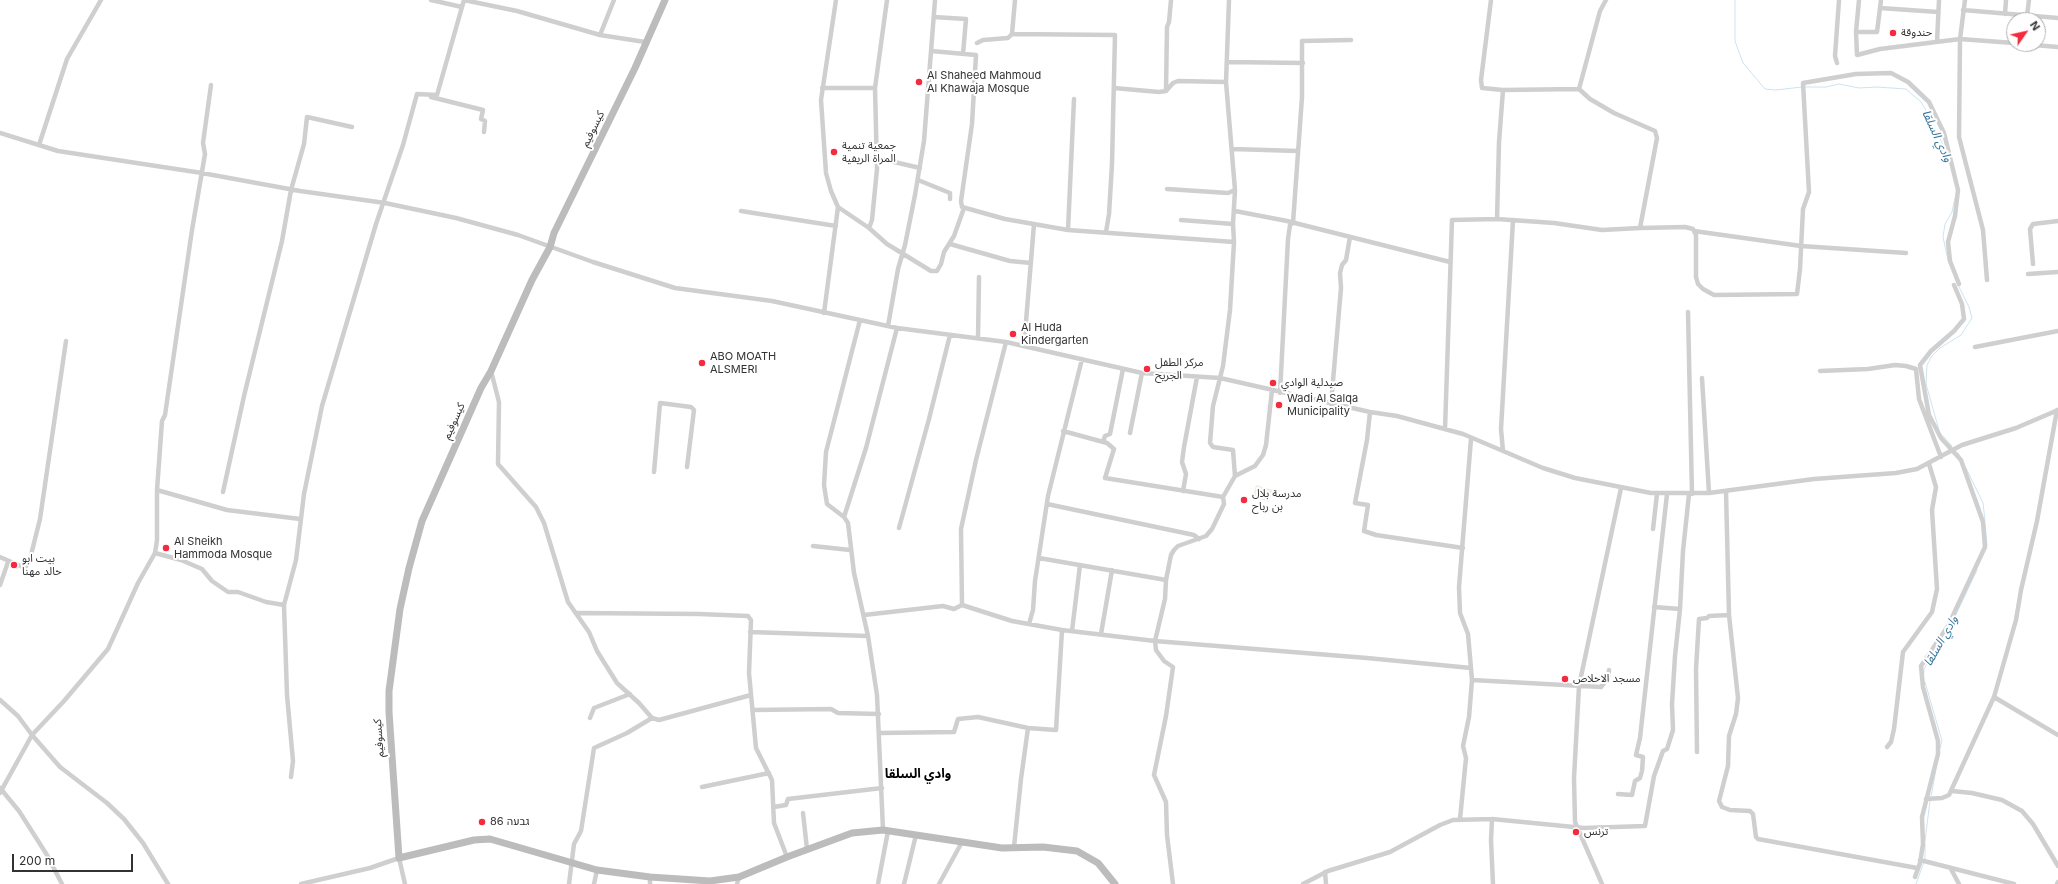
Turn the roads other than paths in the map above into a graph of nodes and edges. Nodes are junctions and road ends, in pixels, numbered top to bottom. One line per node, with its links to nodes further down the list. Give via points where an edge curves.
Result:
1 (101, 0): 59 (street, via 67,59)
2 (431, 0): 21 (street)
3 (464, 0): 21 (street); 32 (street, via 517,11)
4 (614, 0): 32 (street)
5 (665, 0): 35 (street, كيسوفيم)
6 (836, 0): 48 (street)
7 (887, 0): 49 (street)
8 (935, 0): 27 (street)
9 (1015, 0): 31 (street)
10 (1171, 0): 53 (street, via 1167,27)
11 (1229, 0): 43 (street)
12 (1491, 0): 52 (street, via 1482,88)
13 (1606, 0): 51 (street, via 1600,11)
14 (1839, 0): 45 (street)
15 (1859, 0): 30 (street)
16 (1881, 0): 22 (street)
17 (1939, 0): 24 (street)
18 (1964, 0): 23 (street)
19 (2006, 0): 26 (street)
20 (2029, 0): 25 (street)
21 (462, 7): 54 (street, via 437,95)
22 (1880, 8): 24 (street); 30 (street, via 1877,32)
23 (1963, 10): 26 (street); 33 (street)
24 (1938, 12): 36 (street)
25 (2028, 12)
26 (2004, 14)
27 (934, 17): 41 (street); 42 (street, via 966,19)
28 (2046, 17): 29 (street)
29 (2058, 18)
30 (1856, 32): 36 (street, via 1857,55 1880,49)
31 (1012, 34): 38 (street, via 1008,38 983,40); 50 (street, via 1115,35)
32 (600, 35): 35 (street)
33 (1960, 39): 36 (street); 37 (street); 101 (street, via 1959,136 1983,230)
34 (1351, 40): 44 (street, via 1302,41)
35 (646, 42): 92 (street, كيسوفيم, via 554,233)
36 (1937, 42)
37 (2006, 42)
38 (977, 43)
39 (2046, 46): 40 (street)
40 (2058, 47)
41 (931, 51): 42 (street); 63 (street)
42 (963, 54): 72 (street, via 976,54 972,124 961,201)
43 (1227, 62): 44 (street); 46 (street)
44 (1303, 63): 61 (street)
45 (1837, 63)
46 (1226, 82): 53 (street, via 1178,81); 60 (street)
47 (211, 85): 64 (street, via 203,143 205,154)
48 (822, 88): 49 (street); 71 (street, via 826,173)
49 (875, 88): 62 (street)
50 (1114, 88): 53 (street); 87 (street)
51 (1579, 89): 52 (street); 84 (street, via 1590,99 1614,113 1655,131 1657,138)
52 (1503, 90): 75 (street)
53 (1166, 91)
54 (425, 96): 58 (street, via 483,110 481,119 485,121); 70 (street, via 417,94)
55 (1074, 99): 85 (street)
56 (352, 127): 67 (street, via 307,117 304,144)
57 (0, 132): 59 (street)
58 (484, 132)
59 (39, 145): 64 (street, via 58,151)
60 (1233, 149): 61 (street); 68 (street)
61 (1298, 151): 79 (street)
62 (877, 158): 63 (street); 83 (street, via 872,220)
63 (920, 168): 65 (street)
64 (202, 173): 67 (street); 140 (street, via 165,415 162,421)
65 (918, 180): 69 (street, via 950,193); 93 (street)
66 (1167, 189): 68 (street, via 1228,193)
67 (291, 190): 70 (street); 143 (street, via 282,241 244,396)
68 (1235, 190): 74 (street)
69 (950, 199)
70 (385, 203): 92 (street, via 488,226); 151 (street, via 376,224 322,406 308,467)
71 (838, 207): 82 (street); 83 (street)
72 (964, 208): 80 (street); 90 (street)
73 (741, 211): 82 (street)
74 (1234, 211): 79 (street); 81 (street)
75 (1497, 219): 77 (street); 95 (street, via 1452,220)
76 (1181, 220): 81 (street)
77 (1513, 220): 84 (street, via 1602,230); 133 (street, via 1501,428)
78 (2058, 221): 97 (street, via 2033,224 2030,229)
79 (1293, 223): 88 (street); 123 (street, via 1290,225 1288,239)
80 (1034, 224): 85 (street); 96 (street)
81 (1233, 224): 89 (street)
82 (836, 226): 103 (street)
83 (869, 228): 93 (street)
84 (1640, 228): 86 (street, via 1685,227)
85 (1068, 230): 87 (street)
86 (1694, 231): 91 (street); 91 (street, via 1698,284 1714,295 1797,294)
87 (1106, 232): 89 (street)
88 (1350, 238): 95 (street); 124 (street, via 1346,260 1340,273 1341,288)
89 (1234, 242): 120 (street, via 1230,310)
90 (950, 244): 93 (street, via 947,245 937,271 925,269); 96 (street, via 1010,261)
91 (1801, 246): 94 (street); 132 (street, via 1803,209 1809,192 1803,83 1856,74 1891,73 1908,82 1929,102 1944,133 1958,190 1948,242 1964,319 1920,365 1929,415 1941,438)
92 (550, 247): 103 (street, via 675,288 772,301); 116 (street, كيسوفيم, via 529,285)
93 (902, 253): 105 (street)
94 (1906, 253)
95 (1450, 262): 127 (street)
96 (1031, 264): 112 (street)
97 (2033, 264)
98 (2058, 272): 99 (street)
99 (2028, 274)
100 (979, 277): 109 (street)
101 (1987, 280)
102 (1688, 312): 147 (street)
103 (824, 313): 104 (street)
104 (860, 320): 105 (street); 150 (street, via 824,463 824,485 828,504)
105 (888, 326): 106 (street)
106 (897, 328): 108 (street); 150 (street, via 866,448)
107 (2058, 331): 113 (street)
108 (950, 335): 109 (street); 152 (street)
109 (978, 338): 111 (street)
110 (66, 341): 161 (street, via 39,526 30,560 25,568)
111 (1006, 342): 112 (street); 167 (street, via 961,530)
112 (1024, 346): 114 (street)
113 (1975, 347)
114 (1082, 359): 115 (street); 128 (street)
115 (1123, 369): 118 (street); 131 (street, via 1110,434)
116 (490, 371): 170 (street, via 499,402 498,464 536,507 544,523 568,602); 217 (street, كيسوفيم, via 422,521 400,609 389,712)
117 (1820, 371): 134 (street, via 1895,365 1916,369 1919,399)
118 (1142, 373): 119 (street); 129 (street)
119 (1197, 377): 120 (street); 142 (street, via 1182,462 1186,474)
120 (1220, 378): 122 (street); 138 (street, via 1213,406 1210,443 1213,447 1233,450)
121 (1702, 378): 144 (street)
122 (1272, 390): 123 (street); 138 (street, via 1263,455 1255,466)
123 (1280, 393): 124 (street)
124 (1331, 404): 126 (street)
125 (2058, 410): 132 (street); 186 (street, via 2038,521 2016,620)
126 (1370, 412): 127 (street, via 1397,416); 156 (street, via 1355,503 1368,506 1364,531)
127 (1445, 429): 130 (street)
128 (1063, 431): 131 (street); 149 (street)
129 (1130, 433)
130 (1471, 439): 133 (street); 156 (street)
131 (1103, 442): 142 (street, via 1114,449 1105,478)
132 (1953, 450): 134 (street); 205 (street, via 1961,460 1974,494 1983,522 1985,547 1948,626 1921,666 1923,688 1938,741 1938,754)
133 (1502, 451): 139 (street, via 1543,468)
134 (1941, 457): 135 (street)
135 (1929, 464): 141 (street, via 1896,473 1814,479); 196 (street, via 1936,487 1932,510 1937,589 1932,612 1903,652 1894,729 1891,742)
136 (687, 467): 137 (street, via 694,410 691,407 660,402)
137 (654, 472)
138 (1235, 476): 148 (street)
139 (1621, 488): 145 (street); 183 (street)
140 (157, 490): 151 (street, via 227,510); 158 (street)
141 (1726, 490): 144 (street); 172 (street)
142 (1183, 491): 148 (street)
143 (224, 492)
144 (1709, 493): 147 (street)
145 (1657, 494): 146 (street); 153 (street)
146 (1667, 494): 147 (street); 168 (street)
147 (1690, 494): 169 (street, via 1683,551)
148 (1224, 497): 154 (street, via 1224,504 1212,529 1206,536)
149 (1047, 504): 154 (street, via 1194,535); 160 (street)
150 (844, 517): 157 (street, via 848,526)
151 (300, 519): 166 (street, via 296,560)
152 (899, 528)
153 (1653, 529)
154 (1198, 539): 164 (street, via 1174,550)
155 (813, 546): 157 (street)
156 (1463, 548): 180 (street, via 1459,587 1460,614 1468,634)
157 (850, 550): 171 (street)
158 (155, 553): 166 (street, via 202,569 212,581 228,592 238,592 266,602); 194 (street, via 138,583 108,649)
159 (0, 557): 161 (street)
160 (1039, 558): 162 (street); 173 (street)
161 (8, 562): 165 (street)
162 (1080, 565): 163 (street); 175 (street)
163 (1112, 570): 164 (street); 177 (street)
164 (1166, 580): 179 (street, via 1165,599)
165 (0, 585)
166 (284, 605): 199 (street, via 287,695 293,761)
167 (962, 605): 171 (street, via 954,609 943,606); 173 (street)
168 (1654, 607): 169 (street); 204 (street, via 1636,755 1643,757 1642,771 1640,778 1635,781 1632,795)
169 (1680, 609): 210 (street, via 1672,704 1673,730 1654,776 1646,811 1646,824 1631,827)
170 (577, 614): 176 (street, via 746,615 751,620); 184 (street, via 609,672)
171 (864, 615): 178 (street)
172 (1730, 615): 197 (street, via 1699,619 1696,664); 221 (street, via 1738,698 1729,736 1728,766 1719,801 1722,806 1730,810 1750,811 1753,814 1758,838)
173 (1029, 624): 174 (street)
174 (1062, 630): 175 (street); 192 (street, via 1056,730)
175 (1072, 631): 177 (street)
176 (750, 632): 178 (street); 185 (street)
177 (1101, 634): 179 (street)
178 (868, 636): 189 (street)
179 (1155, 641): 180 (street); 238 (street, via 1156,650 1172,667 1166,716 1154,775 1166,802)
180 (1471, 668): 182 (street)
181 (1609, 670): 183 (street, via 1608,678 1601,687)
182 (1472, 680): 183 (street); 208 (street, via 1469,717 1463,746 1466,758)
183 (1579, 686): 210 (street, via 1574,778)
184 (630, 694): 190 (street, via 594,708); 191 (street)
185 (751, 695): 188 (street); 191 (street, via 664,719)
186 (1994, 696): 195 (street); 203 (street)
187 (0, 700): 194 (street, via 18,716)
188 (752, 710): 189 (street, via 831,709 838,714); 198 (street, via 757,752)
189 (879, 714): 193 (street)
190 (590, 718)
191 (652, 718): 219 (street, via 594,748 581,831 574,844)
192 (1028, 728): 193 (street, via 978,717 958,719 954,732); 214 (street)
193 (880, 733): 201 (street)
194 (32, 735): 202 (street); 229 (street, via 60,767 124,819 143,843)
195 (2058, 735)
196 (1887, 746)
197 (1697, 752)
198 (769, 773): 200 (street); 206 (street, via 773,785)
199 (291, 777)
200 (702, 787)
201 (882, 788): 206 (street, via 788,799 786,805); 211 (street)
202 (1, 790): 228 (street, via 19,811)
203 (1952, 791): 205 (street, via 1942,798); 220 (street, via 2002,800 2022,811 2033,824)
204 (1618, 794)
205 (1926, 799): 218 (street, via 1922,817 1923,844)
206 (774, 807): 216 (street, via 774,823)
207 (803, 813): 215 (street)
208 (1460, 819): 209 (street); 224 (street, via 1440,825 1390,852)
209 (1492, 819): 210 (street); 241 (street)
210 (1577, 827): 242 (street)
211 (886, 831): 212 (street); 215 (street, via 860,831); 234 (street)
212 (916, 835): 213 (street); 235 (street)
213 (962, 842): 214 (street, via 1002,848); 236 (street)
214 (1014, 847): 237 (street, via 1058,848 1085,854 1102,867)
215 (807, 849): 216 (street)
216 (787, 857): 227 (street)
217 (399, 858): 219 (street, via 474,840 490,839); 230 (street, via 370,868); 231 (street, كيسوفيم)
218 (1920, 860): 221 (street); 222 (street)
219 (573, 863): 223 (street); 232 (street)
220 (2058, 866)
221 (1917, 868): 225 (street)
222 (1951, 869): 243 (street); 244 (street)
223 (598, 870): 226 (street); 233 (street)
224 (1325, 872): 239 (street); 240 (street)
225 (1915, 877)
226 (650, 880): 227 (street)
227 (738, 881)
228 (62, 884)
229 (168, 884)
230 (301, 884)
231 (405, 884)
232 (569, 884)
233 (594, 884)
234 (878, 884)
235 (904, 884)
236 (939, 884)
237 (1115, 884)
238 (1173, 884)
239 (1304, 884)
240 (1326, 884)
241 (1493, 884)
242 (1602, 884)
243 (1959, 884)
244 (2014, 884)

